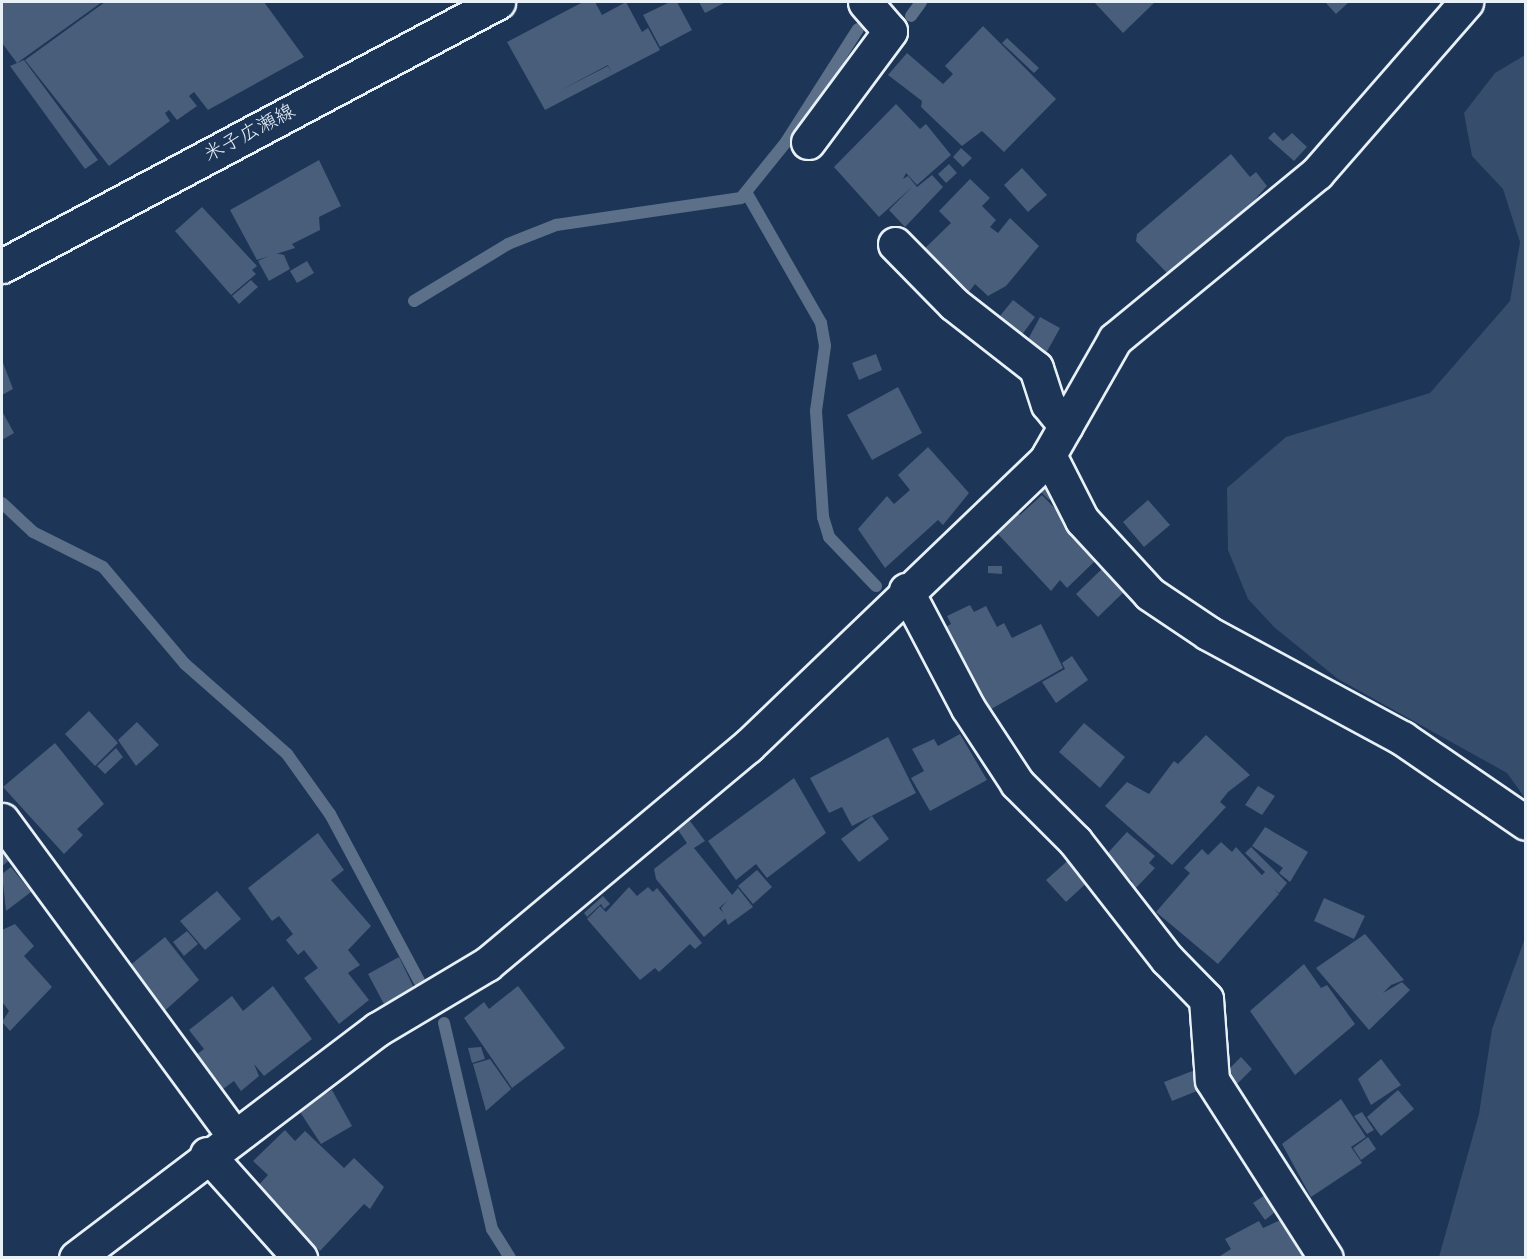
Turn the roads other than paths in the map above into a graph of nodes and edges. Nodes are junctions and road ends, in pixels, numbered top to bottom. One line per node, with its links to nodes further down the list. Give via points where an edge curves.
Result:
1 (498, 2): 6 (street, 米子広瀬線)
2 (865, 2): 4 (street, via 890,31)
3 (1466, 2): 7 (street, via 1317,173 1116,339)
4 (808, 142)
5 (895, 244): 7 (street, via 954,304 1036,368 1048,404)
6 (2, 266)
7 (1066, 426): 8 (street)
8 (1049, 455): 9 (street); 11 (street, via 1082,520 1150,594 1208,633 1402,738)
9 (906, 591): 12 (street, via 748,746 487,964 378,1029); 16 (street, via 968,708 1017,783 1075,841 1167,959 1206,999 1212,1080)
10 (2, 820): 12 (street)
11 (1526, 823)
12 (234, 1136): 13 (street)
13 (207, 1154): 14 (street); 15 (street)
14 (76, 1257)
15 (300, 1257)
16 (1326, 1257)

